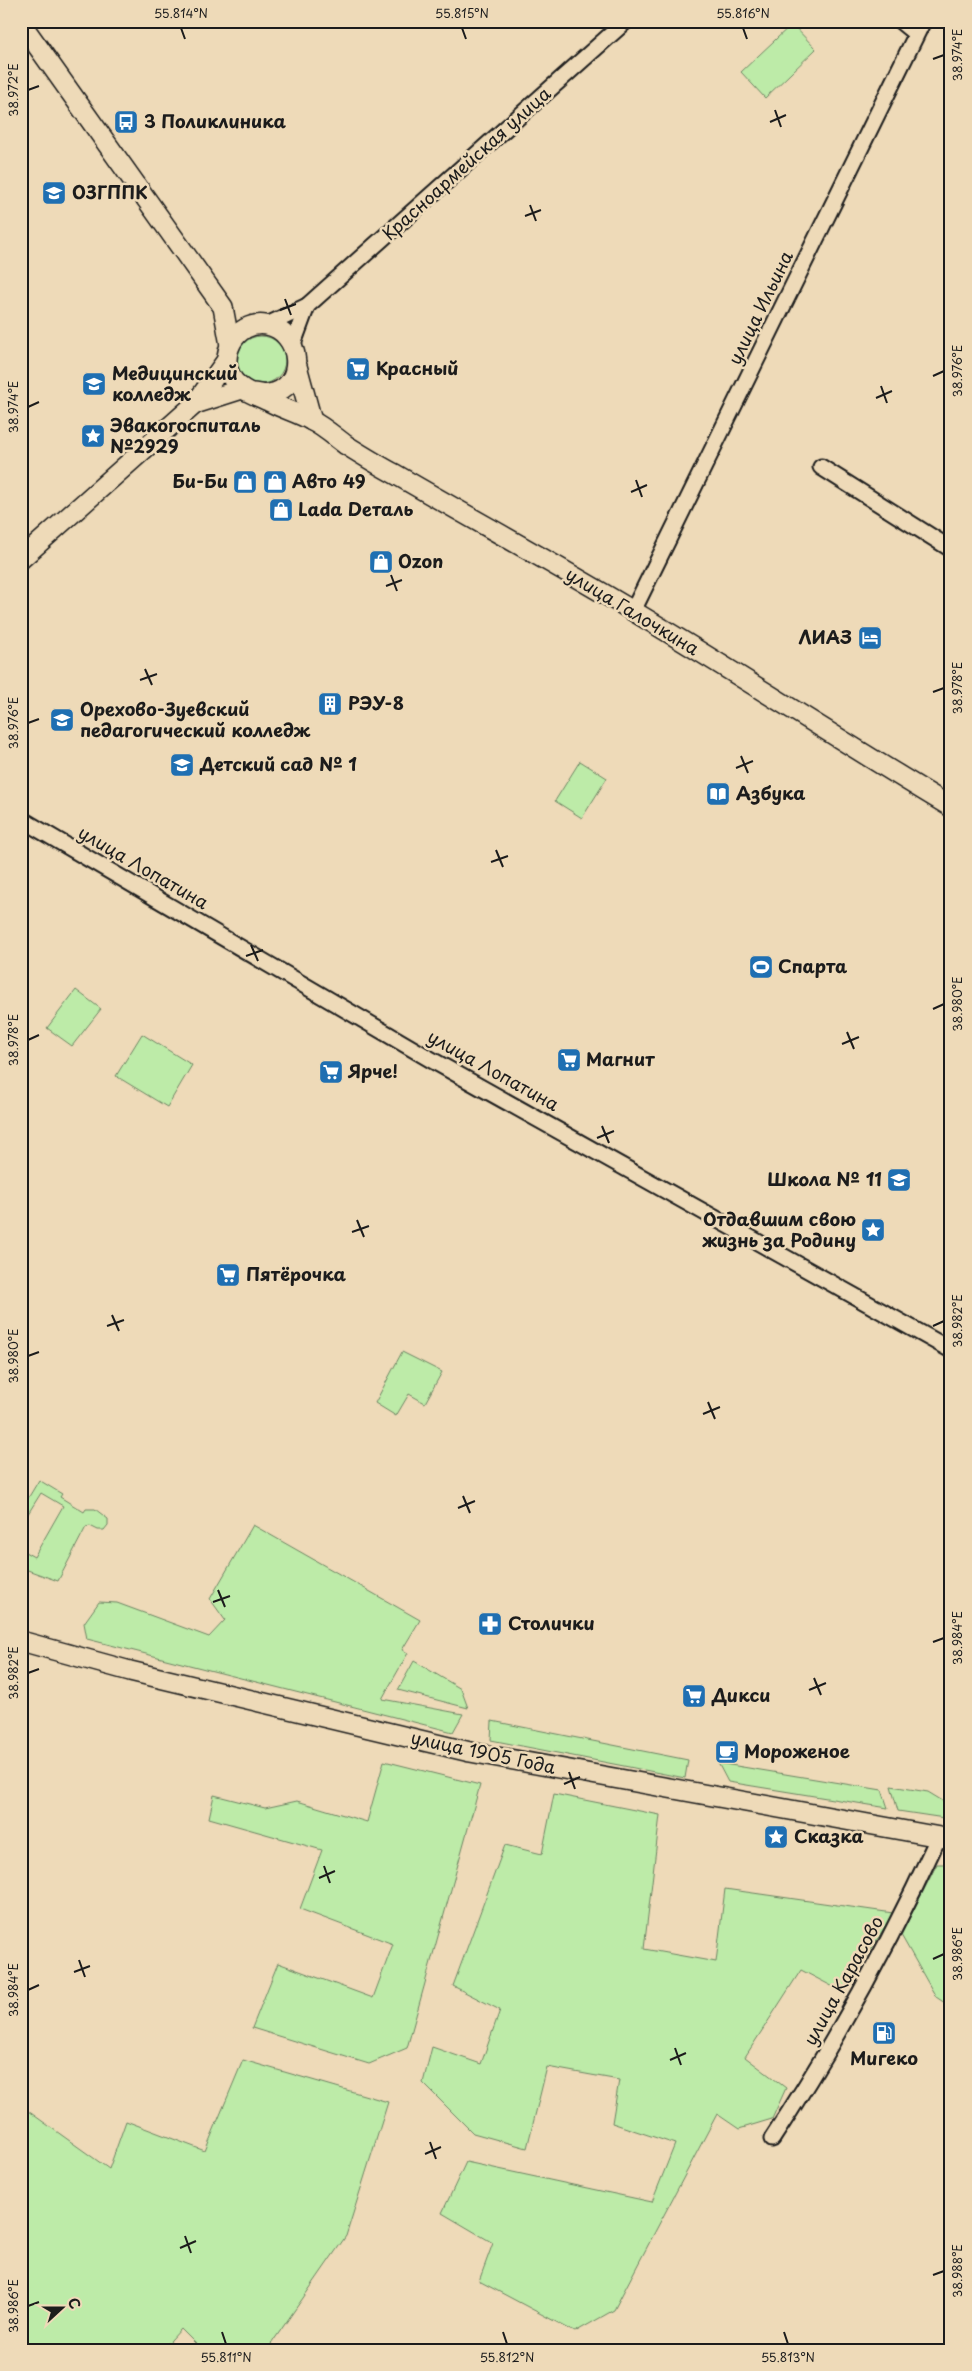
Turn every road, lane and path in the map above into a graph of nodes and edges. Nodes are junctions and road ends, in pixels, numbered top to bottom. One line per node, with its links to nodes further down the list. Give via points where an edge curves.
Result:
1 (626, 21): 5 (street, Красноармейская улица)
2 (900, 21): 4 (street)
3 (21, 23): 6 (street)
4 (919, 28): 17 (street, улица Ильина)
5 (307, 306): 7 (street); 8 (street)
6 (223, 307): 7 (street); 9 (street)
7 (262, 325): 8 (street, via 275,328); 9 (street, via 237,334)
8 (293, 344): 10 (street)
9 (228, 353): 11 (street, via 229,373); 12 (street)
10 (297, 366): 11 (street, via 292,379 281,390 269,394); 13 (street)
11 (248, 391): 12 (street); 13 (street, улица Галочкина)
12 (195, 404): 16 (street)
13 (312, 421): 17 (street, улица Галочкина, via 378,464)
14 (821, 467): 15 (street)
15 (951, 549)
16 (21, 559)
17 (633, 610): 18 (street, улица Галочкина)
18 (951, 807)
19 (21, 819): 20 (street, улица Лопатина, via 430,1058)
20 (951, 1350)
21 (21, 1641): 22 (street, улица 1905 Года, via 130,1671 470,1752)
22 (945, 1838): 23 (street, улица Карасово, via 927,1864 811,2080)
23 (772, 2139)

